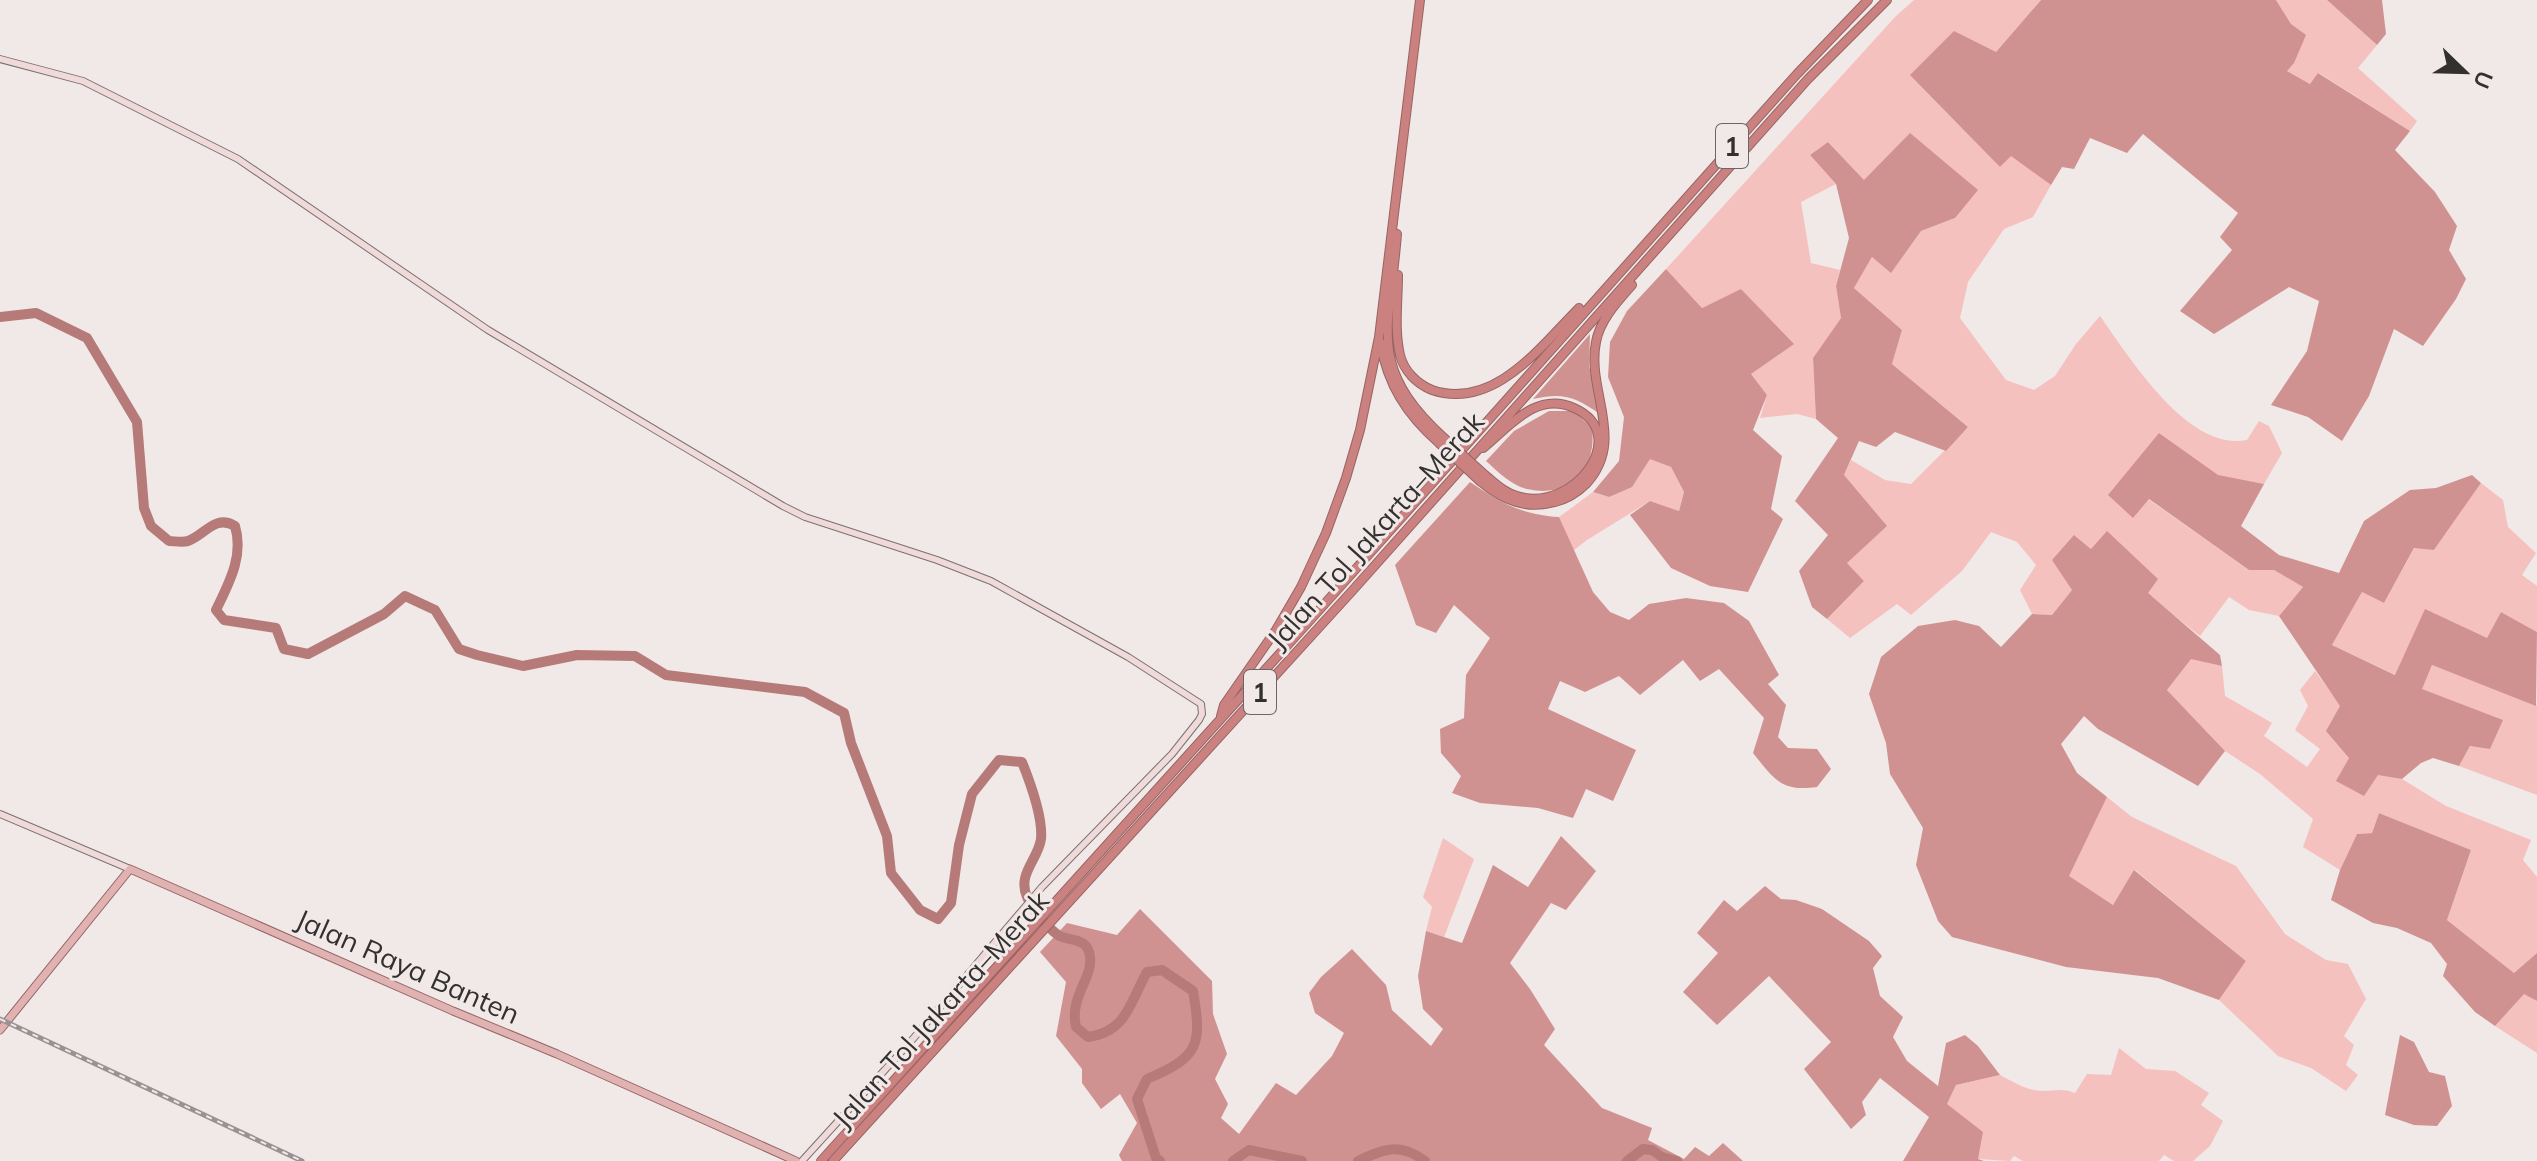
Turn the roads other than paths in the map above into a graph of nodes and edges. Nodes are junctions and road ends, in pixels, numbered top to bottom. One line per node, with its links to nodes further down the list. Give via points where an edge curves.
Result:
1 (1423, 0): 5 (highway); 8 (highway)
2 (1868, 0): 7 (highway, Jalan Tol Jakarta–Merak / 1)
3 (1887, 0): 6 (highway, Jalan Tol Jakarta–Merak / 1, via 1808,79)
4 (0, 59): 18 (street, via 83,81 238,159 488,330 783,506 991,581 1201,704 1202,714 1172,754 1038,891 912,1040)
5 (1396, 248): 7 (highway, via 1401,356 1412,377 1439,391 1479,390 1504,379); 9 (highway, via 1387,326 1392,370 1407,399)
6 (1654, 253): 10 (highway, Jalan Tol Jakarta–Merak / 1); 11 (highway, via 1598,334 1596,378 1606,436 1591,479 1566,498 1532,505 1500,496)
7 (1598, 294): 12 (highway, Jalan Tol Jakarta–Merak / 1)
8 (1379, 337): 9 (highway, via 1398,398 1416,422); 12 (highway, via 1360,430 1326,533 1301,587)
9 (1441, 440): 11 (highway, bridge)
10 (1453, 475): 11 (highway, via 1535,407 1567,405 1593,425 1598,447 1594,461 1566,491 1525,498); 15 (highway, Jalan Tol Jakarta–Merak / 1)
11 (1484, 479)
12 (1221, 717): 15 (highway, Jalan Tol Jakarta–Merak / 1)
13 (0, 814): 14 (street, Jalan Raya Banten)
14 (130, 869): 17 (main road); 18 (main road, Jalan Raya Banten)
15 (1062, 902): 16 (highway, Jalan Tol Jakarta–Merak / 1)
16 (1026, 941): 19 (highway, Jalan Tol Jakarta–Merak / 1); 20 (highway, Jalan Tol Jakarta–Merak / 1)
17 (0, 1030)
18 (799, 1161)
19 (821, 1161)
20 (833, 1161)

